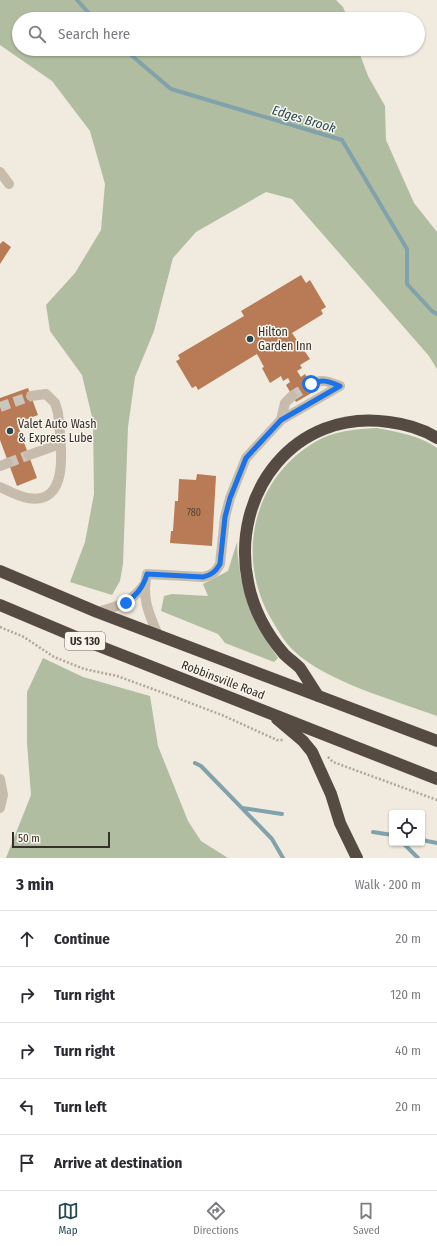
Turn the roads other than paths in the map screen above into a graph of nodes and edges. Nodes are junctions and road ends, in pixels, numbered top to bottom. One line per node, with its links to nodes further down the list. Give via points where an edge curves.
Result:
1 (0, 172): 2 (lane)
2 (9, 184)
3 (311, 384): 6 (lane, via 329,381 340,386)
4 (31, 396): 8 (lane, via 46,394 55,404)
5 (292, 396): 6 (lane, via 285,403)
6 (281, 420): 12 (lane, via 246,458 230,498 225,517 220,564 216,571 203,577 147,574)
7 (437, 438): 16 (highway, via 416,428 381,421 364,420 323,429 290,450 275,464 255,497 248,514 244,545 253,601 272,638 299,667)
8 (60, 444): 9 (lane); 10 (lane, via 61,475 49,495 42,498 27,498)
9 (29, 455)
10 (0, 487)
11 (0, 571): 14 (highway, Robbinsville Road / US 130)
12 (144, 585): 14 (lane, via 137,595 126,603); 15 (lane, via 147,608)
13 (0, 605): 17 (highway, Robbinsville Road / US 130, via 76,638)
14 (97, 612): 15 (highway, Robbinsville Road / US 130)
15 (158, 635): 16 (highway, Robbinsville Road / US 130)
16 (318, 696): 18 (highway, Robbinsville Road / US 130)
17 (270, 713): 20 (highway, Robbinsville Road / US 130); 22 (highway, via 312,752 331,794 346,838)
18 (437, 741)
19 (0, 779): 21 (lane, via 3,795)
20 (437, 779)
21 (0, 808)
22 (357, 858)

